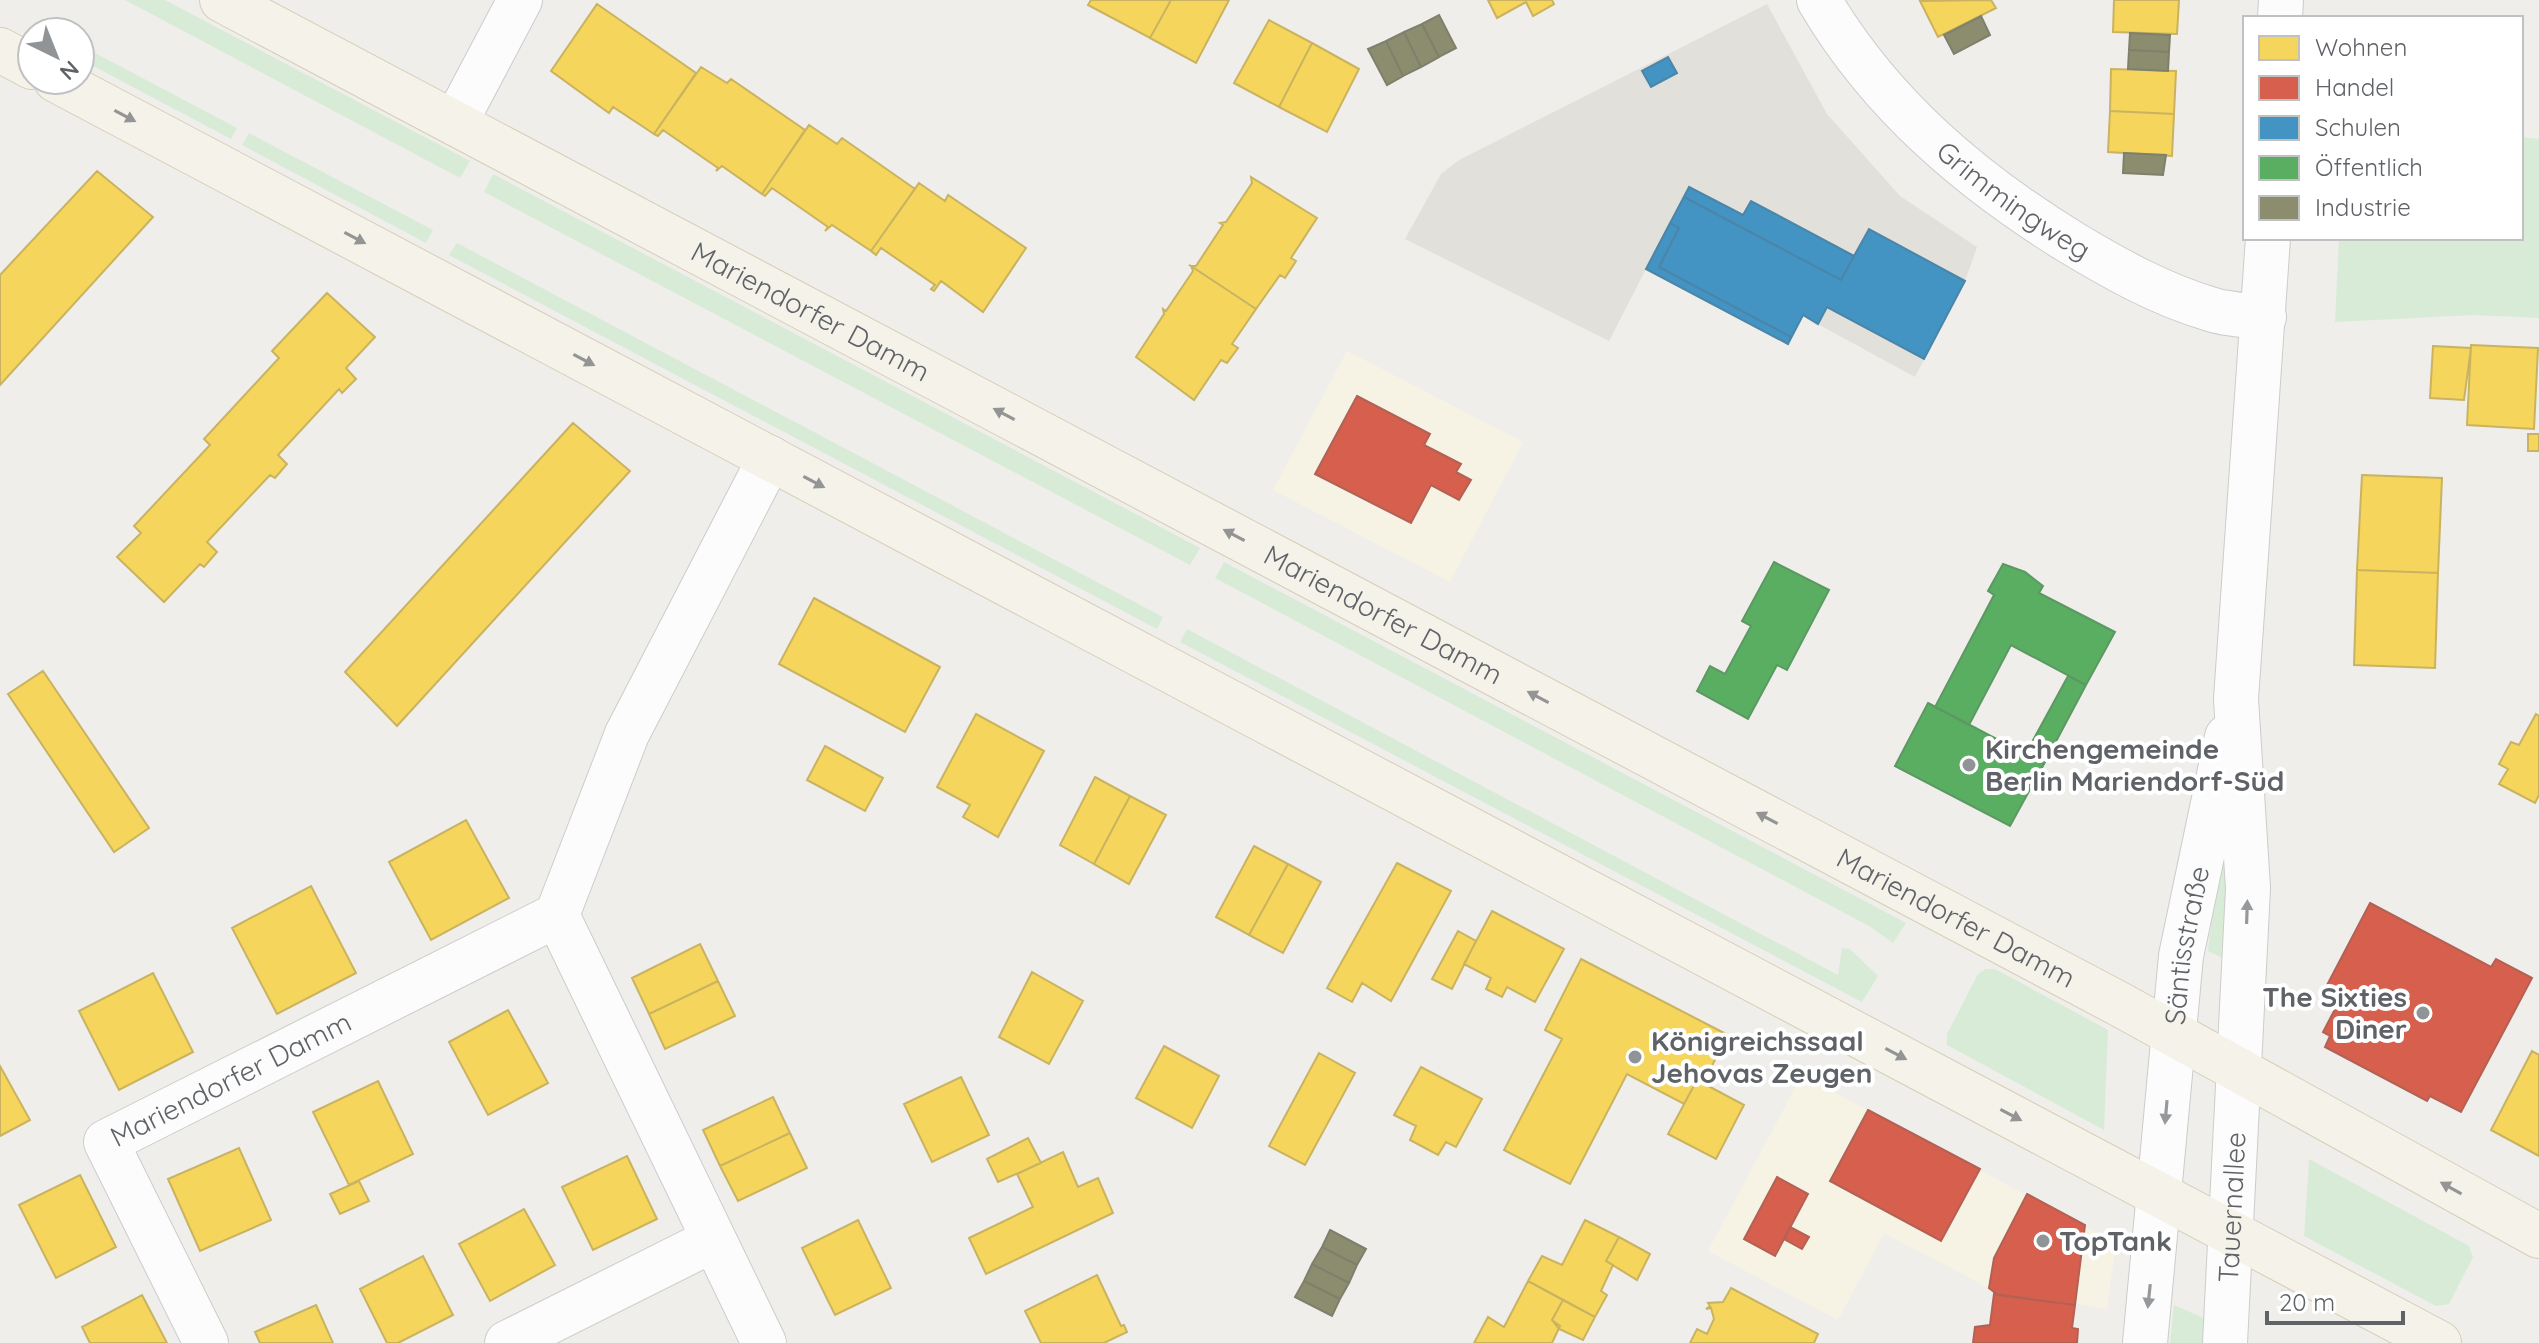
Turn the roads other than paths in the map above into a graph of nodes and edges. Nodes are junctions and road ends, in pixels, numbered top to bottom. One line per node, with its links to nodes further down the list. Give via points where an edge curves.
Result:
1 (222, 0): 5 (main road, Mariendorfer Damm)
2 (520, 0): 5 (street)
3 (1819, 0): 7 (street, Grimmingweg, via 1841,38 1931,140 2008,202 2137,282 2212,310)
4 (86, 96): 8 (main road, one-way to 8)
5 (455, 123): 11 (main road, Mariendorfer Damm, one-way to 5)
6 (2268, 240): 7 (street, Säntisstraße)
7 (2264, 317): 9 (street, Säntisstraße)
8 (770, 458): 10 (street, via 627,734); 13 (main road, one-way to 13)
9 (2236, 699): 11 (street, Säntisstraße, via 2184,936); 12 (street, Säntisstraße, one-way to 9, via 2248,888)
10 (557, 915): 16 (street); 17 (street, Mariendorfer Damm, via 106,1142)
11 (2174, 1035): 12 (main road, Mariendorfer Damm); 13 (street, Säntisstraße, one-way to 13)
12 (2241, 1072): 14 (street, Tauernallee); 15 (main road, Mariendorfer Damm, one-way to 12)
13 (2159, 1194): 14 (main road); 20 (street, one-way to 20)
14 (2232, 1232): 21 (street, Tauernallee); 22 (main road)
15 (2539, 1236)
16 (713, 1240): 18 (street); 19 (street)
17 (206, 1343)
18 (507, 1343)
19 (764, 1343)
20 (2145, 1343)
21 (2225, 1343)
22 (2439, 1343)

